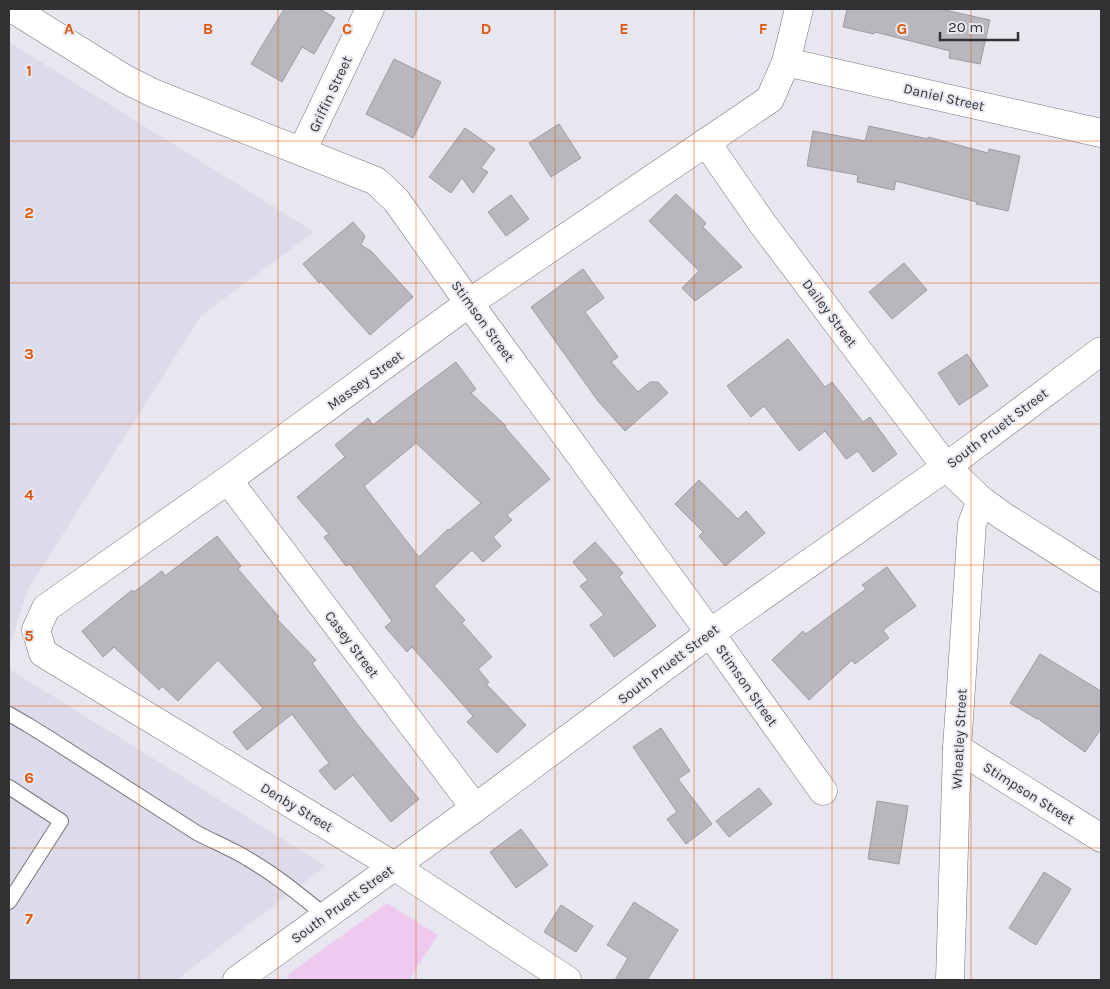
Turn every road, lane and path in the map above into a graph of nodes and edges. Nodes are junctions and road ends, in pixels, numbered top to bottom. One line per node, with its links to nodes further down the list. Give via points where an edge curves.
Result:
1 (13, 9): 7 (street, Stimson Street, via 153,93)
2 (370, 9): 7 (street, Griffin Street)
3 (799, 9): 4 (street)
4 (786, 62): 5 (street, Daniel Street); 6 (street, via 770,99)
5 (1101, 132)
6 (706, 142): 8 (street, Massey Street); 10 (street, Dailey Street)
7 (302, 151): 8 (street, Stimson Street, via 376,181 396,200)
8 (469, 303): 11 (street, Massey Street); 15 (street, Stimson Street)
9 (1101, 351): 10 (street, South Pruett Street)
10 (946, 467): 12 (street, Dailey Street); 15 (street, South Pruett Street)
11 (228, 480): 14 (street, Massey Street, via 46,608); 20 (street, Casey Street)
12 (981, 500): 13 (street, Dailey Street); 17 (street, Wheatley Street, via 972,524)
13 (1101, 578)
14 (36, 630): 22 (street, Denby Street, via 43,653)
15 (710, 633): 19 (street, Stimson Street); 20 (street, South Pruett Street)
16 (9, 714): 24 (lane, via 197,833 249,860)
17 (957, 748): 21 (street, Stimpson Street); 27 (street, Wheatley Street)
18 (9, 787): 23 (lane, via 61,822)
19 (823, 791)
20 (476, 808): 22 (street, South Pruett Street)
21 (1101, 838)
22 (394, 866): 24 (street, South Pruett Street); 26 (street, Denby Street)
23 (9, 902)
24 (326, 916): 25 (street, South Pruett Street)
25 (236, 980)
26 (567, 980)
27 (951, 980)

